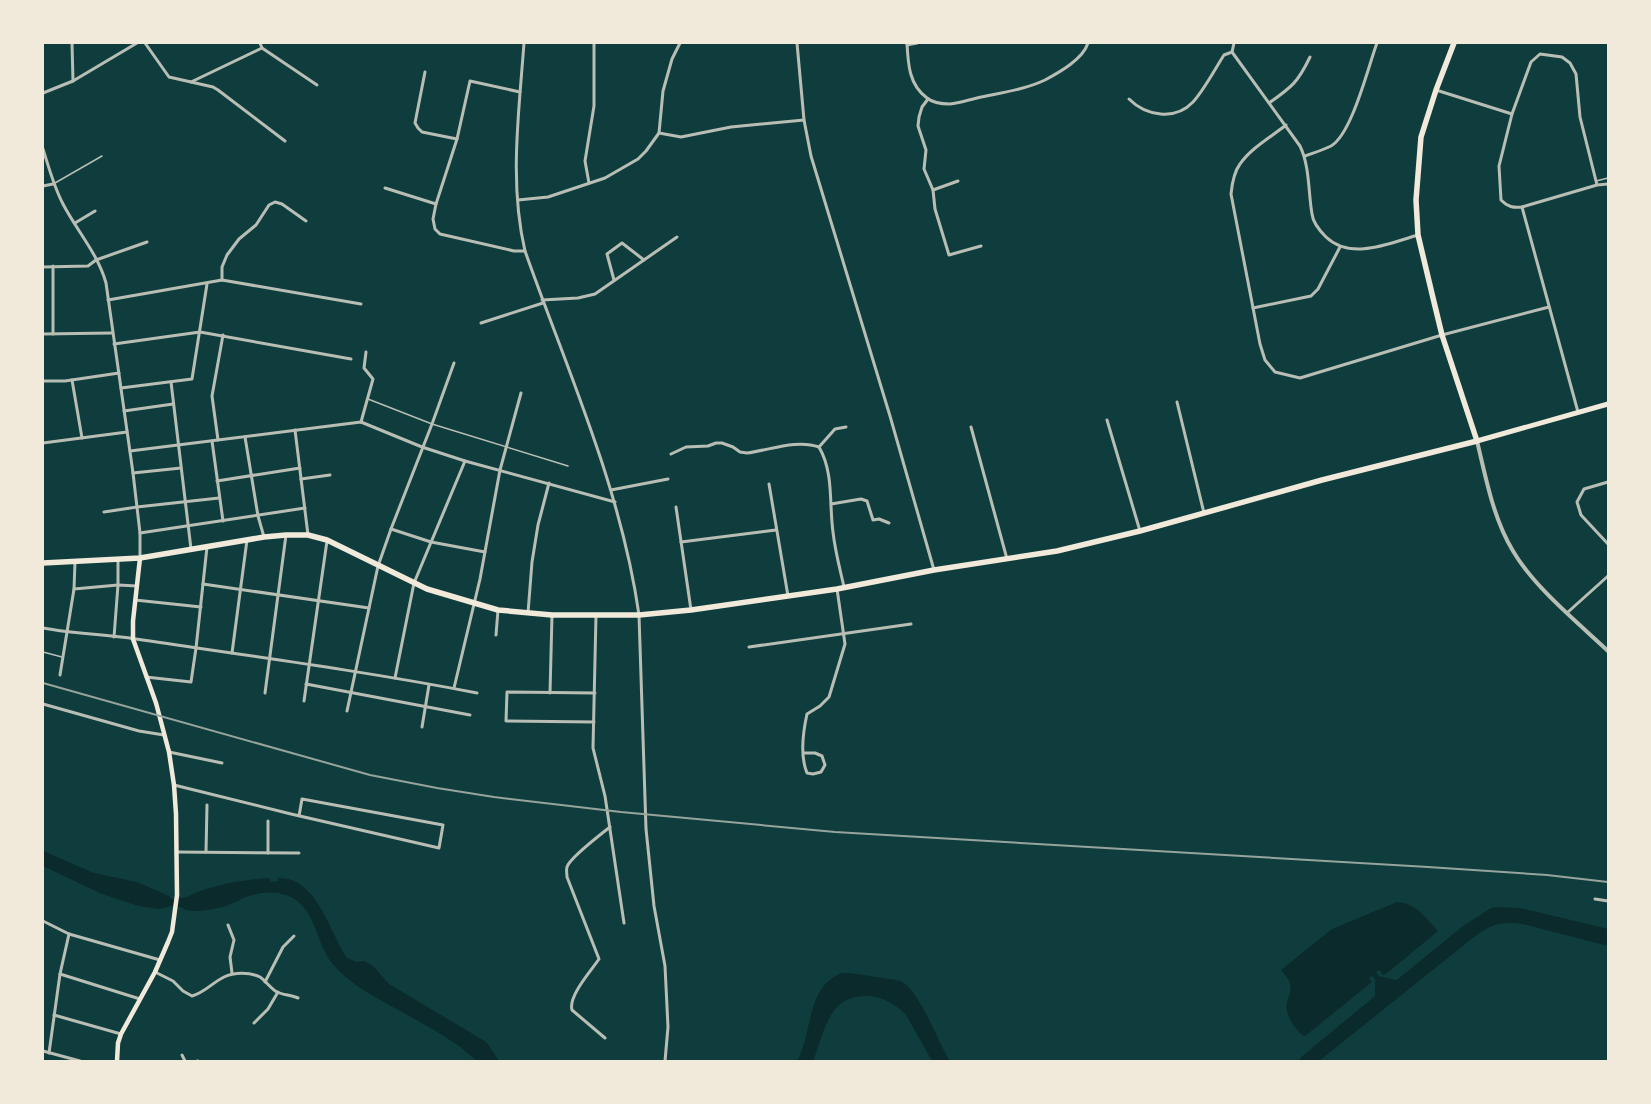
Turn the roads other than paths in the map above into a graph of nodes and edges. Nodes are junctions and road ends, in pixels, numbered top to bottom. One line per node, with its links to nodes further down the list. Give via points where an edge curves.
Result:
1 (72, 43): 19 (street)
2 (137, 43): 19 (street)
3 (145, 43): 20 (street, via 169,77)
4 (260, 43): 15 (street)
5 (524, 43): 23 (street)
6 (594, 43): 40 (street, via 594,106 585,161)
7 (680, 43): 31 (street, via 672,59 663,91)
8 (797, 43): 29 (street)
9 (917, 43): 14 (street)
10 (1088, 43): 25 (street, via 1078,59 1044,80 951,104)
11 (1234, 43): 16 (street)
12 (1377, 43): 36 (street, via 1344,132 1332,146)
13 (1454, 43): 22 (highway)
14 (907, 44): 25 (street, via 912,80)
15 (262, 48): 20 (street); 21 (street)
16 (1232, 52): 26 (street, via 1224,55 1192,102 1180,111 1163,115 1148,112 1137,107); 27 (street)
17 (1310, 57): 27 (street, via 1300,76)
18 (425, 72): 32 (street, via 415,123 422,132)
19 (73, 81): 24 (street)
20 (191, 82): 33 (street, via 218,90)
21 (316, 85)
22 (1436, 90): 28 (street); 53 (highway, via 1421,137 1416,200)
23 (520, 92): 32 (street, via 470,81); 47 (street, via 516,155)
24 (43, 93)
25 (928, 99): 46 (street, via 922,107 918,126 926,150 924,169)
26 (1129, 99)
27 (1269, 103): 30 (street)
28 (1512, 114): 39 (street, via 1535,57 1540,54 1562,57 1570,63 1576,74 1580,117); 49 (street, via 1499,166 1500,196 1506,205)
29 (804, 120): 31 (street, via 731,127 681,137); 162 (street, via 811,156)
30 (1286, 125): 36 (street); 70 (street, via 1240,164 1233,180 1231,194)
31 (658, 133): 40 (street, via 638,159 605,178)
32 (457, 139): 48 (street)
33 (286, 141)
34 (43, 149): 41 (street)
35 (102, 156): 41 (lane)
36 (1305, 156): 57 (street, via 1314,221 1322,234)
37 (1608, 178): 39 (lane)
38 (958, 181): 46 (street)
39 (1596, 181): 43 (street)
40 (589, 183): 47 (street, via 548,197)
41 (54, 184): 44 (street); 52 (street, via 63,205)
42 (1608, 184): 43 (street)
43 (1597, 185): 49 (street)
44 (43, 186)
45 (385, 188): 48 (street)
46 (933, 190): 56 (street, via 935,209 949,255)
47 (518, 200): 58 (street)
48 (436, 204): 58 (street, via 433,219 440,234 514,252)
49 (1522, 207): 69 (street)
50 (95, 211): 52 (street)
51 (306, 221): 63 (street, via 282,204 275,202 269,205 256,225 227,255 222,267)
52 (75, 223): 59 (street)
53 (1418, 235): 57 (street, via 1369,248); 76 (highway)
54 (677, 237): 60 (street)
55 (147, 242): 59 (street)
56 (981, 246)
57 (1340, 247): 70 (street, via 1318,289 1311,296)
58 (525, 251): 67 (street)
59 (96, 260): 61 (street, via 88,266); 66 (street, via 104,274)
60 (644, 260): 64 (street); 64 (street, via 622,244 607,254)
61 (53, 266): 62 (street); 75 (street)
62 (43, 267)
63 (222, 280): 65 (street); 68 (street)
64 (614, 280): 67 (street, via 595,294)
65 (207, 284): 66 (street); 72 (street)
66 (108, 300): 73 (street)
67 (543, 302): 71 (street); 127 (street)
68 (361, 304)
69 (1549, 307): 76 (street); 93 (street)
70 (1253, 308): 76 (street, via 1265,360 1275,372 1300,378)
71 (481, 323)
72 (200, 332): 77 (street); 78 (street); 85 (street, via 192,379)
73 (112, 333): 75 (street); 78 (street)
74 (43, 334): 75 (street)
75 (53, 334)
76 (1442, 334): 105 (highway)
77 (223, 335): 80 (street); 103 (street, via 212,396)
78 (114, 344): 82 (street)
79 (366, 352): 88 (street, via 364,368 373,379)
80 (351, 358)
81 (454, 363): 96 (street)
82 (118, 373): 83 (street); 86 (street)
83 (72, 380): 84 (street); 102 (street)
84 (43, 381)
85 (171, 382): 86 (street); 90 (street)
86 (121, 388): 92 (street)
87 (521, 393): 109 (street)
88 (368, 399): 95 (street); 96 (lane)
89 (1177, 402): 136 (street)
90 (174, 404): 92 (street); 107 (street)
91 (1608, 404): 93 (main road)
92 (124, 411): 100 (street)
93 (1578, 412): 105 (main road)
94 (1107, 420): 143 (street)
95 (361, 422): 99 (street); 108 (street)
96 (432, 424): 108 (street); 109 (lane)
97 (846, 427): 110 (street, via 835,429)
98 (971, 428): 157 (street)
99 (295, 430): 101 (street); 116 (street)
100 (127, 432): 102 (street); 111 (street)
101 (245, 437): 103 (street); 119 (street)
102 (82, 438): 106 (street)
103 (218, 440): 104 (street)
104 (212, 441): 107 (street); 123 (street)
105 (1477, 441): 136 (highway); 181 (street, via 1491,499 1513,552 1532,579)
106 (43, 443)
107 (178, 445): 111 (street); 115 (street)
108 (422, 447): 113 (street); 141 (street)
109 (507, 447): 114 (lane); 117 (street)
110 (819, 447): 112 (street, via 803,444 747,453 716,443 686,447); 131 (street, via 824,455)
111 (130, 451): 118 (street)
112 (671, 454)
113 (465, 461): 117 (street); 150 (street)
114 (568, 466)
115 (181, 468): 118 (street); 129 (street)
116 (300, 468): 119 (street); 121 (street)
117 (500, 470): 125 (street); 155 (street)
118 (133, 473): 132 (street)
119 (251, 475): 123 (street); 137 (street)
120 (330, 476): 121 (street)
121 (301, 479): 134 (street)
122 (668, 479): 127 (street)
123 (217, 481): 128 (street)
124 (1608, 482): 152 (street, via 1584,489 1577,502 1581,515)
125 (550, 483): 130 (street); 182 (street, via 538,525)
126 (769, 484): 142 (street)
127 (611, 490): 130 (street)
128 (219, 498): 129 (street); 138 (street)
129 (186, 502): 132 (street); 140 (street)
130 (615, 502): 185 (street)
131 (831, 504): 139 (street, via 861,499 867,502 873,520 879,519); 168 (street, via 833,533)
132 (137, 507): 135 (street); 144 (street)
133 (676, 507): 151 (street)
134 (305, 508): 137 (street); 146 (street)
135 (104, 512)
136 (1204, 513): 143 (highway)
137 (258, 516): 138 (street); 147 (street)
138 (223, 521): 140 (street)
139 (889, 523)
140 (189, 527): 144 (street); 154 (street)
141 (391, 529): 150 (street); 161 (street)
142 (776, 530): 151 (street); 173 (street)
143 (1140, 531): 157 (highway, via 1057,551)
144 (140, 533): 156 (street)
145 (286, 535): 146 (highway); 147 (highway); 172 (street)
146 (308, 536): 149 (highway)
147 (264, 537): 148 (highway)
148 (247, 540): 153 (highway); 170 (street)
149 (327, 540): 161 (highway); 175 (street)
150 (431, 542): 155 (street); 164 (street)
151 (681, 542): 180 (street)
152 (1608, 544)
153 (207, 547): 154 (highway); 165 (street)
154 (192, 550): 156 (highway)
155 (485, 552): 176 (street)
156 (140, 558): 158 (highway); 167 (main road)
157 (1007, 559): 162 (highway)
158 (118, 560): 159 (highway); 166 (street)
159 (75, 561): 160 (highway); 169 (street)
160 (43, 563)
161 (378, 566): 164 (highway); 178 (street)
162 (934, 570): 168 (highway)
163 (1608, 576): 181 (street)
164 (414, 583): 176 (highway); 204 (street)
165 (203, 584): 170 (street); 177 (street)
166 (118, 585): 167 (street); 169 (street); 191 (street)
167 (137, 586): 174 (main road)
168 (844, 588): 171 (highway)
169 (74, 589): 188 (street)
170 (240, 589): 172 (street); 197 (street)
171 (837, 589): 173 (highway); 189 (street)
172 (278, 595): 175 (street); 199 (street)
173 (788, 596): 180 (highway)
174 (136, 600): 177 (street); 192 (main road)
175 (318, 601): 178 (street); 200 (street)
176 (474, 604): 179 (highway); 207 (street)
177 (201, 607): 194 (street)
178 (369, 608): 201 (street)
179 (498, 610): 182 (highway); 190 (street)
180 (691, 610): 185 (highway)
181 (1568, 612): 195 (street)
182 (528, 614): 183 (highway)
183 (552, 615): 184 (highway); 211 (street)
184 (596, 615): 185 (highway); 212 (street)
185 (639, 615): 258 (street, via 646,828 654,906 665,966 668,1027)
186 (911, 624): 189 (street)
187 (43, 628): 188 (street)
188 (67, 632): 191 (street); 198 (street)
189 (844, 634): 193 (street); 222 (street, via 845,644 829,697 807,714)
190 (496, 635)
191 (114, 637): 192 (street)
192 (133, 639): 194 (street); 203 (main road)
193 (749, 647)
194 (196, 648): 197 (street); 203 (street, via 191,682)
195 (1608, 651)
196 (43, 652): 198 (lane)
197 (232, 653): 199 (street)
198 (64, 657): 202 (street)
199 (269, 659): 200 (street); 209 (street)
200 (309, 664): 201 (street); 205 (street)
201 (356, 671): 204 (street); 208 (street)
202 (60, 675)
203 (146, 677): 220 (main road)
204 (396, 678): 206 (street)
205 (306, 684): 208 (street); 213 (street)
206 (429, 685): 207 (street); 215 (street)
207 (454, 688): 210 (street)
208 (351, 692): 215 (street); 216 (street)
209 (265, 693)
210 (477, 693)
211 (550, 693): 212 (street); 218 (street, via 507,692 506,721)
212 (595, 693): 218 (street)
213 (304, 701)
214 (43, 704): 220 (street, via 139,731)
215 (424, 706): 217 (street); 219 (street)
216 (347, 711)
217 (470, 715)
218 (594, 722): 228 (street, via 594,756)
219 (422, 727)
220 (164, 735): 221 (main road)
221 (168, 752): 223 (street); 224 (main road)
222 (803, 753): 222 (street, via 822,756 825,765 821,772 807,773)
223 (222, 763)
224 (174, 784): 226 (street); 229 (main road)
225 (207, 805): 230 (street)
226 (299, 816): 226 (street, via 302,800 443,824 439,848)
227 (268, 821): 231 (street)
228 (610, 826): 236 (street); 251 (street, via 566,868 567,877 599,959 570,1005 572,1010)
229 (177, 852): 230 (street); 240 (main road, via 177,895 172,932)
230 (206, 852): 231 (street)
231 (268, 853): 232 (street)
232 (298, 853)
233 (1595, 899): 234 (street)
234 (1608, 901)
235 (43, 921): 238 (street)
236 (624, 923)
237 (228, 925): 242 (street, via 234,940 230,957)
238 (69, 934): 240 (street); 243 (street)
239 (294, 936): 244 (street, via 283,947)
240 (160, 960): 241 (main road)
241 (155, 972): 242 (street, via 173,981 192,996 200,994 211,984); 247 (main road)
242 (232, 973): 244 (street, via 260,977)
243 (60, 974): 247 (street); 248 (street)
244 (265, 982): 245 (street)
245 (278, 992): 246 (street); 249 (street, via 268,1010)
246 (298, 998)
247 (141, 999): 250 (main road)
248 (54, 1015): 250 (street); 253 (street)
249 (254, 1023)
250 (121, 1034): 256 (main road)
251 (605, 1038)
252 (43, 1051): 253 (street)
253 (49, 1053): 255 (street)
254 (182, 1055): 257 (street)
255 (80, 1061)
256 (117, 1061)
257 (185, 1061)
258 (664, 1061)

